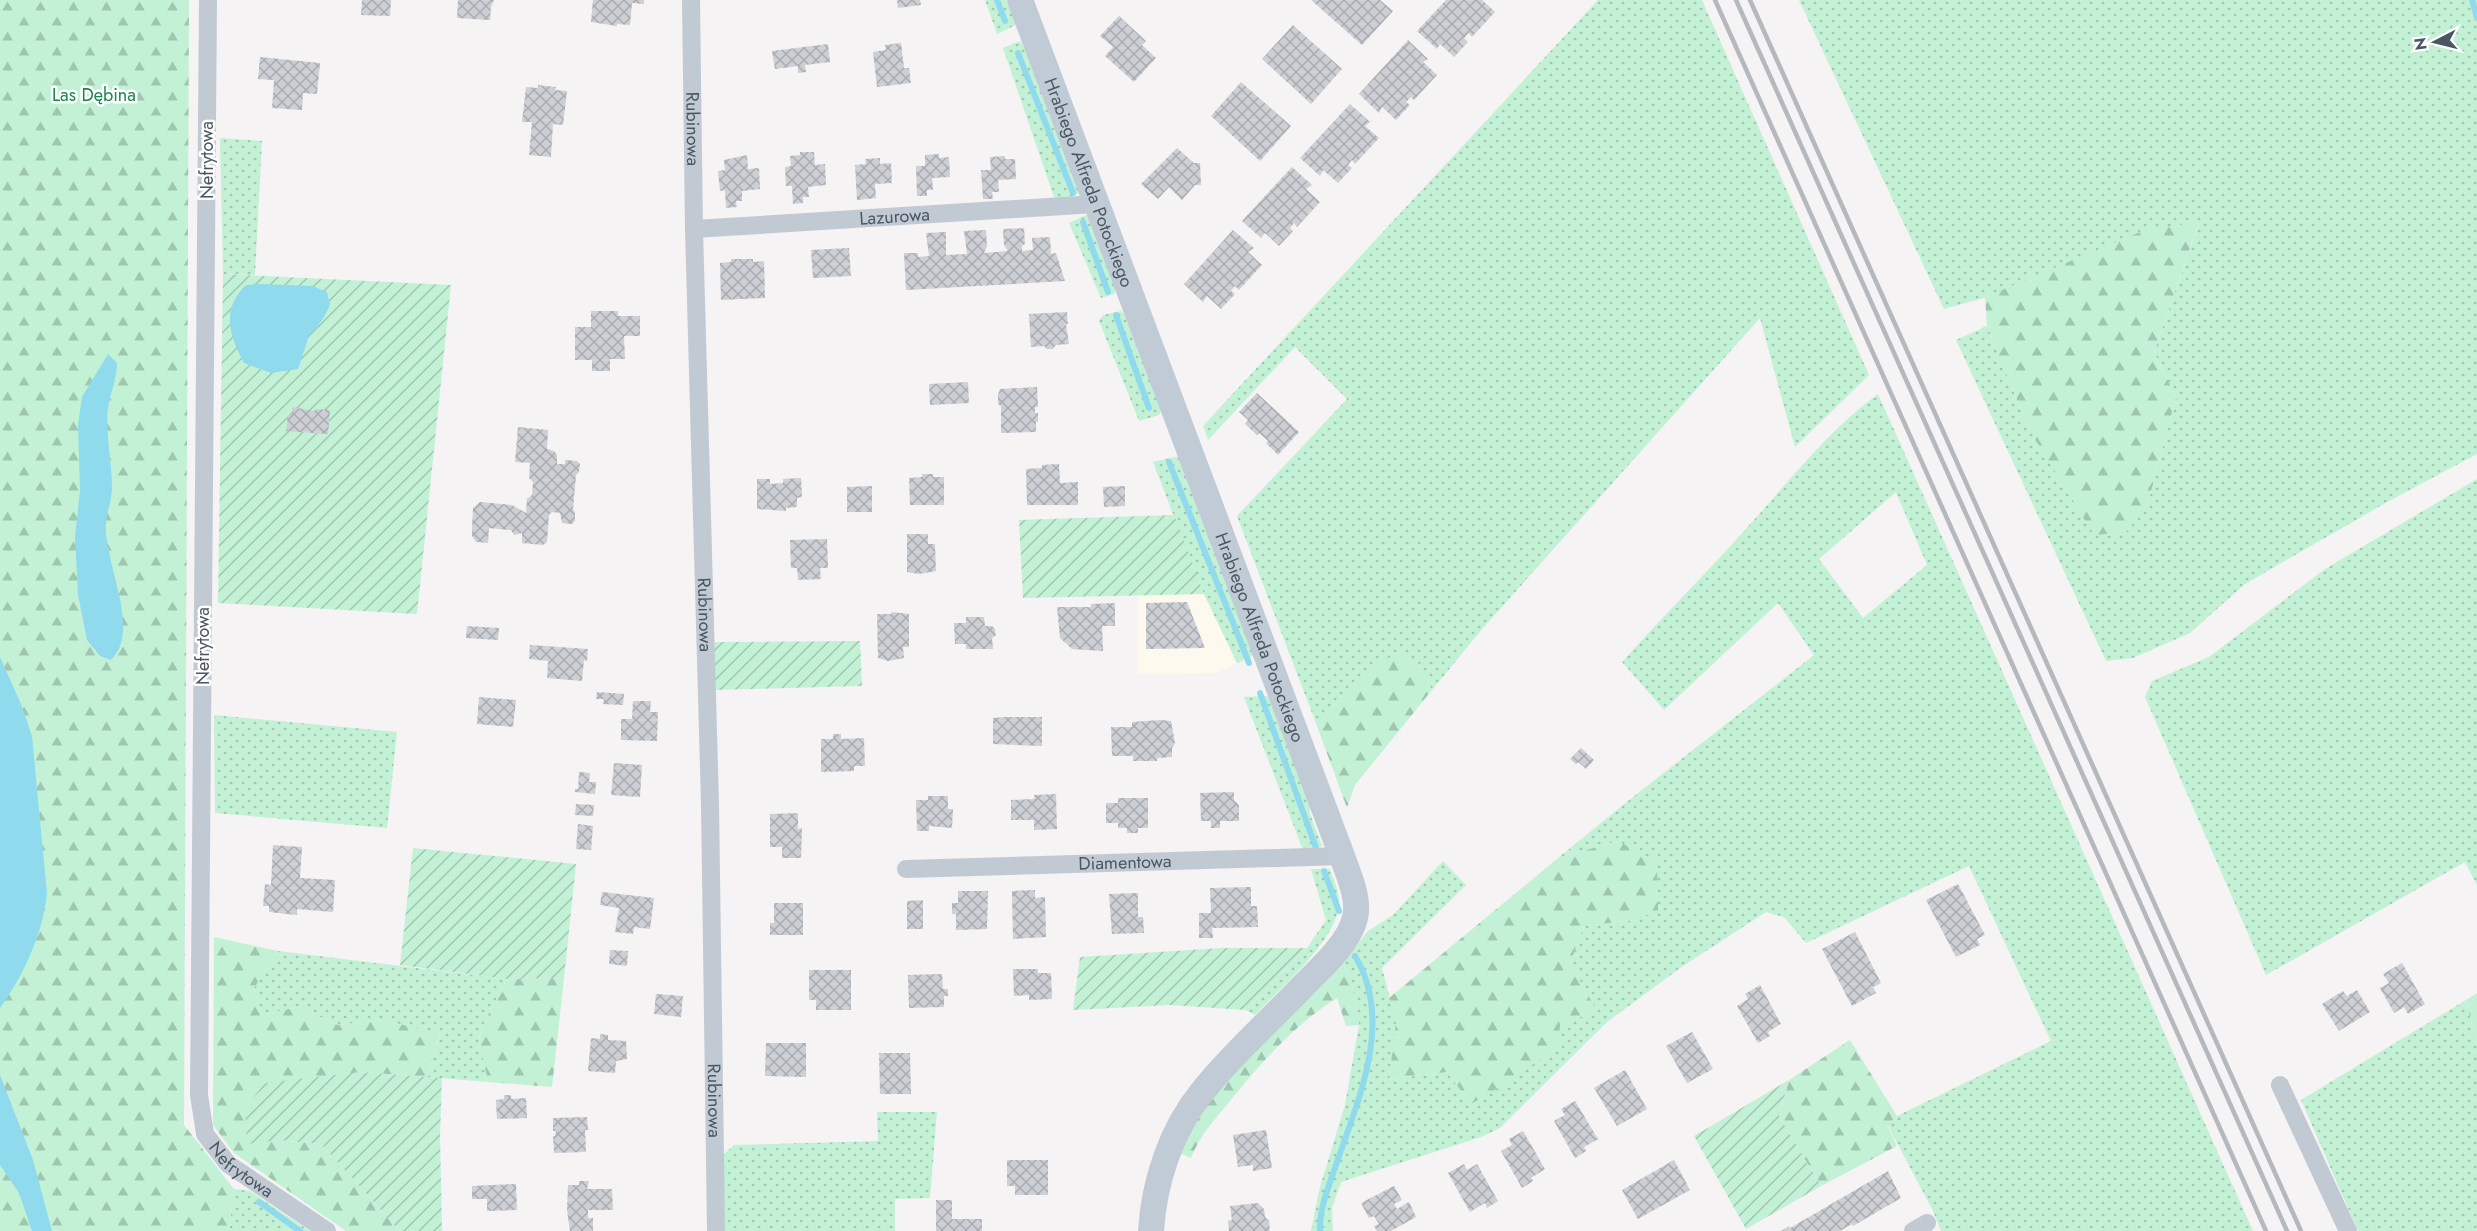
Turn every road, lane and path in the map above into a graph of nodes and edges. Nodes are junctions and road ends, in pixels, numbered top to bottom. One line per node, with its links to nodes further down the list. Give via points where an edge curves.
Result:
1 (208, 0): 9 (street, Nefrytowa, via 199,1095 205,1134 228,1164)
2 (691, 0): 5 (street, Rubinowa)
3 (1020, 0): 4 (street, Hrabiego Alfreda Potockiego)
4 (1096, 204): 5 (street, Lazurowa); 6 (street, Hrabiego Alfreda Potockiego)
5 (694, 229): 10 (street, Rubinowa, via 710,804)
6 (1342, 856): 7 (street, Diamentowa); 11 (street, Hrabiego Alfreda Potockiego, via 1355,894 1355,919 1338,949 1202,1092 1186,1115 1157,1186)
7 (906, 869)
8 (2280, 1085): 12 (street)
9 (327, 1231)
10 (716, 1231)
11 (1150, 1231)
12 (2348, 1231)

